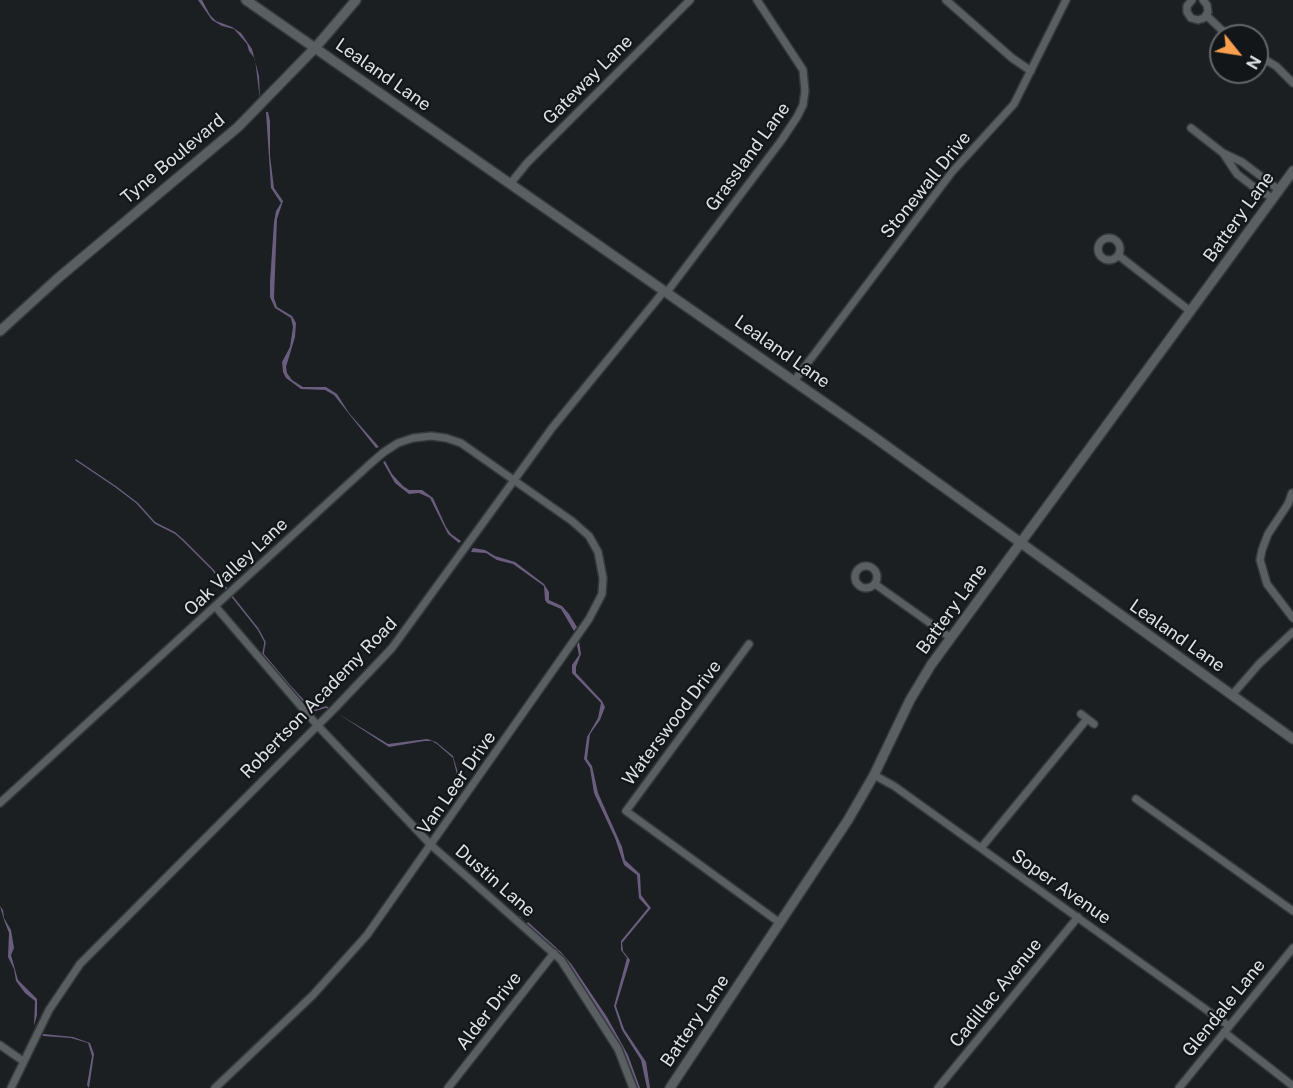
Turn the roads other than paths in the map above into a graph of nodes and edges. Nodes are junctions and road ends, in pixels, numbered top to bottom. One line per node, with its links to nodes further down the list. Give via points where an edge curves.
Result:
1 (246, 0): 11 (street, Lealand Lane)
2 (356, 0): 11 (street, Tyne Boulevard)
3 (690, 0): 18 (street, Gateway Lane)
4 (757, 0): 21 (street, Grassland Lane, via 803,70 803,105 781,141)
5 (946, 0): 13 (street)
6 (1066, 0): 13 (street, Stonewall Drive)
7 (1192, 0): 9 (street, via 1187,7 1190,17 1198,20)
8 (1203, 0): 9 (street, via 1208,6)
9 (1206, 15): 10 (street)
10 (1215, 24)
11 (315, 48): 18 (street, Lealand Lane); 23 (street, Tyne Boulevard, via 222,141)
12 (1269, 62): 14 (street)
13 (1031, 70): 24 (street, Stonewall Drive, via 1009,110 952,172)
14 (1293, 84)
15 (1191, 128): 16 (street)
16 (1223, 153): 19 (street, via 1242,162); 19 (street, via 1254,188)
17 (1293, 171): 19 (street, Battery Lane)
18 (510, 184): 21 (street, Lealand Lane)
19 (1276, 194): 22 (street, Battery Lane)
20 (1118, 255): 22 (street)
21 (666, 291): 24 (street, Lealand Lane); 25 (street, Robertson Academy Road)
22 (1190, 311): 27 (street, Battery Lane)
23 (0, 331)
24 (794, 381): 27 (street, Lealand Lane)
25 (514, 480): 29 (street, Oak Valley Lane, via 454,441 431,436 406,440 377,457); 36 (street, Robertson Academy Road, via 398,641); 41 (street, Van Leer Drive, via 589,537 601,562 602,594)
26 (1292, 493): 30 (street, via 1268,534 1260,560 1267,584)
27 (1020, 543): 32 (street, Battery Lane); 34 (street, Lealand Lane)
28 (875, 584): 32 (street)
29 (215, 606): 36 (street, Dustin Lane); 40 (street, Oak Valley Lane)
30 (1293, 618)
31 (1293, 632): 34 (street)
32 (951, 638): 38 (street, Battery Lane, via 910,700)
33 (749, 644): 45 (street, Waterswood Drive, via 626,811)
34 (1232, 695): 37 (street, Lealand Lane)
35 (1094, 724): 42 (street, via 1084,716)
36 (317, 725): 41 (street, Dustin Lane); 50 (street, Robertson Academy Road, via 80,964 49,1010)
37 (1293, 739)
38 (874, 775): 42 (street, Soper Avenue); 45 (street, Battery Lane)
39 (1136, 799): 43 (street)
40 (0, 804)
41 (431, 845): 47 (street, Dustin Lane); 53 (street, Van Leer Drive, via 332,977)
42 (981, 848): 44 (street, Soper Avenue)
43 (1293, 911)
44 (1078, 917): 48 (street, Soper Avenue); 57 (street, Cadillac Avenue)
45 (780, 923): 56 (street, Battery Lane)
46 (1293, 948): 48 (street, Glendale Lane)
47 (554, 953): 54 (street, Alder Drive); 55 (street, Dustin Lane, via 604,1024)
48 (1226, 1029): 51 (street, Soper Avenue); 58 (street, Glendale Lane)
49 (0, 1045): 50 (street)
50 (23, 1060): 52 (street, Robertson Academy Road)
51 (1293, 1086)
52 (10, 1088)
53 (215, 1088)
54 (448, 1088)
55 (633, 1088)
56 (670, 1088)
57 (938, 1088)
58 (1179, 1088)

